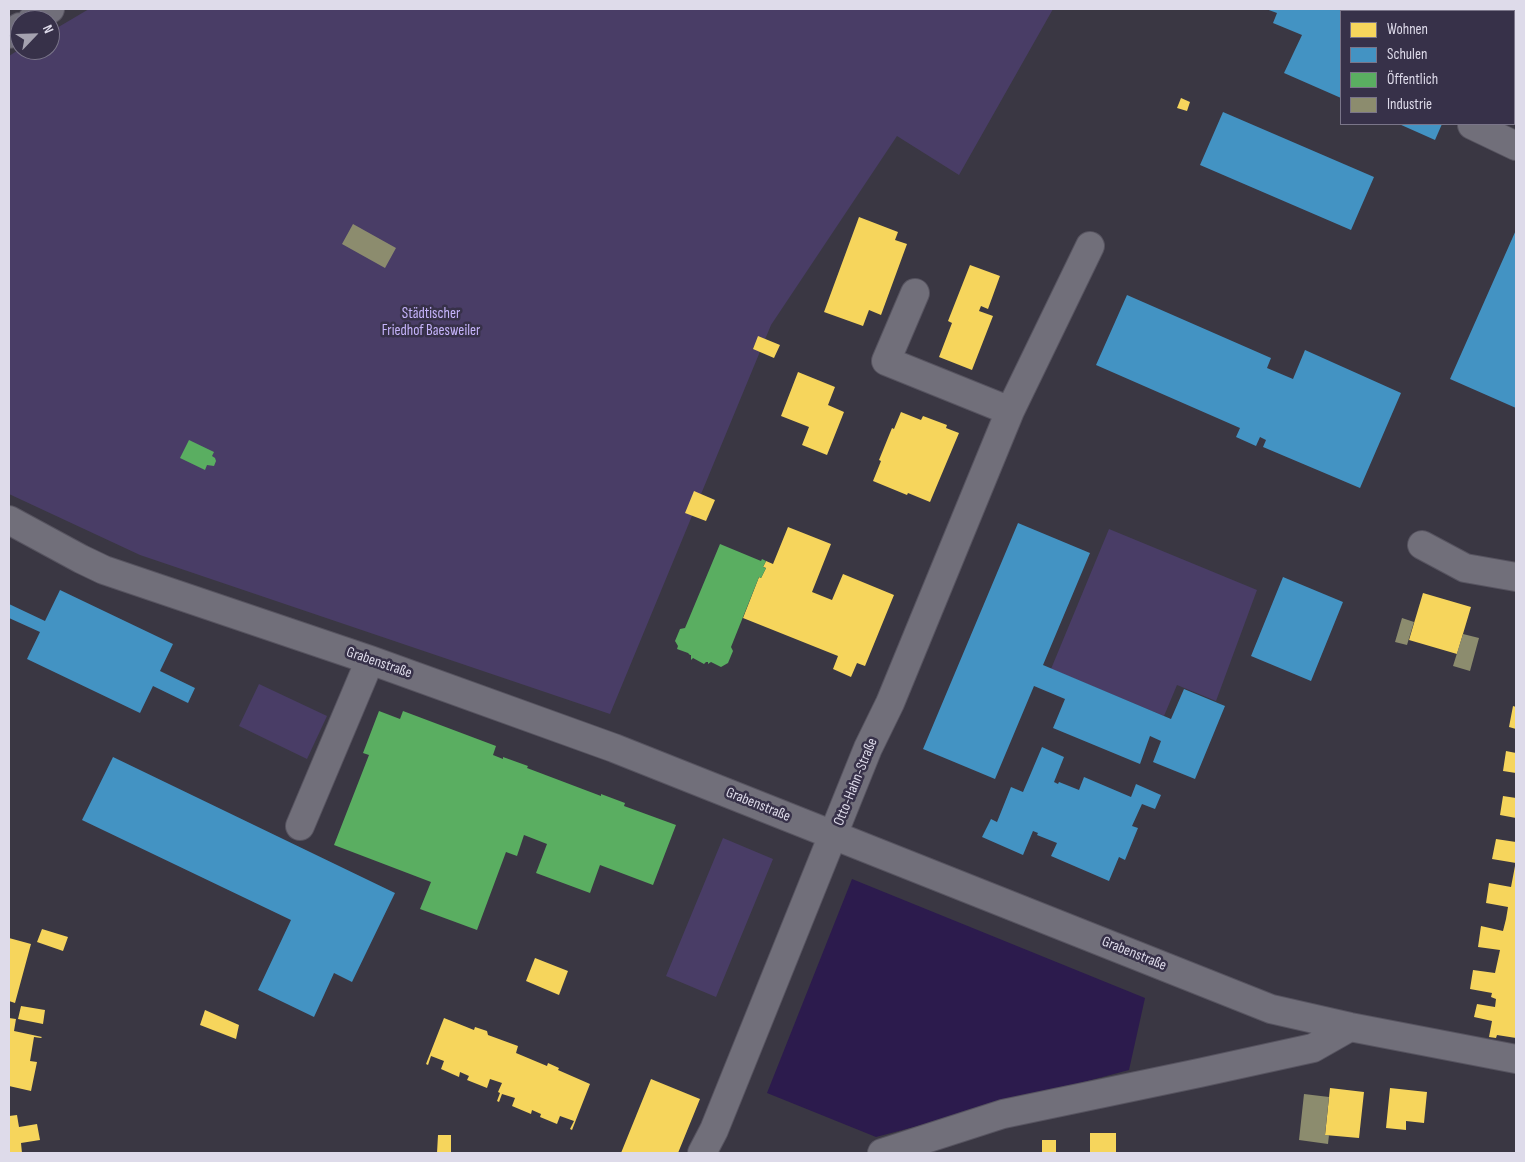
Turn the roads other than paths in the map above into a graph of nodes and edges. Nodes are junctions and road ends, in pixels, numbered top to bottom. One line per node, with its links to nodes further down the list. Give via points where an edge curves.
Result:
1 (1472, 125): 2 (street)
2 (1516, 146)
3 (1090, 246): 5 (street, Otto-Hahn-Straße)
4 (915, 293): 5 (street, via 886,361)
5 (1010, 411): 11 (street, Otto-Hahn-Straße)
6 (9, 520): 9 (street, Grabenstraße, via 104,570)
7 (1422, 545): 8 (street, via 1465,568)
8 (1516, 577)
9 (370, 660): 10 (street); 11 (street, Grabenstraße, via 614,748)
10 (300, 826)
11 (834, 836): 12 (street, Grabenstraße, via 1272,1008); 14 (street, Otto-Hahn-Straße)
12 (1350, 1027): 13 (street, Grabenstraße); 15 (street, via 1313,1048 1003,1114)
13 (1516, 1059)
14 (702, 1153)
15 (882, 1153)

